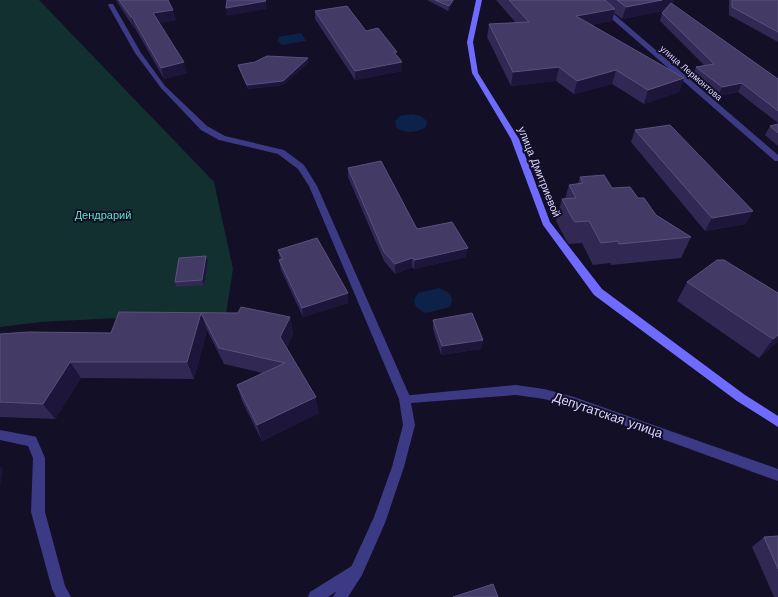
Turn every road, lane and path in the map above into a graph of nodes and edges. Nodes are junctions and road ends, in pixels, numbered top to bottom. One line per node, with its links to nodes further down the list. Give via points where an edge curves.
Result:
1 (479, 0): 6 (street, улица Дмитриевой, via 470,42 475,73 515,139 546,223 598,292 741,398)
2 (593, 0): 4 (street, улица Лермонтова)
3 (111, 5): 5 (street, via 138,53 163,87 204,128 222,138 281,152 301,167 313,186)
4 (778, 159)
5 (404, 399): 8 (street, Депутатская улица, via 516,390 544,394 574,402); 9 (street, via 409,425 398,467 380,518)
6 (778, 422)
7 (0, 434): 10 (street, via 32,441 39,458 38,512 59,589)
8 (778, 475)
9 (357, 570): 11 (street); 12 (street)
10 (64, 597)
11 (315, 597)
12 (340, 597)

